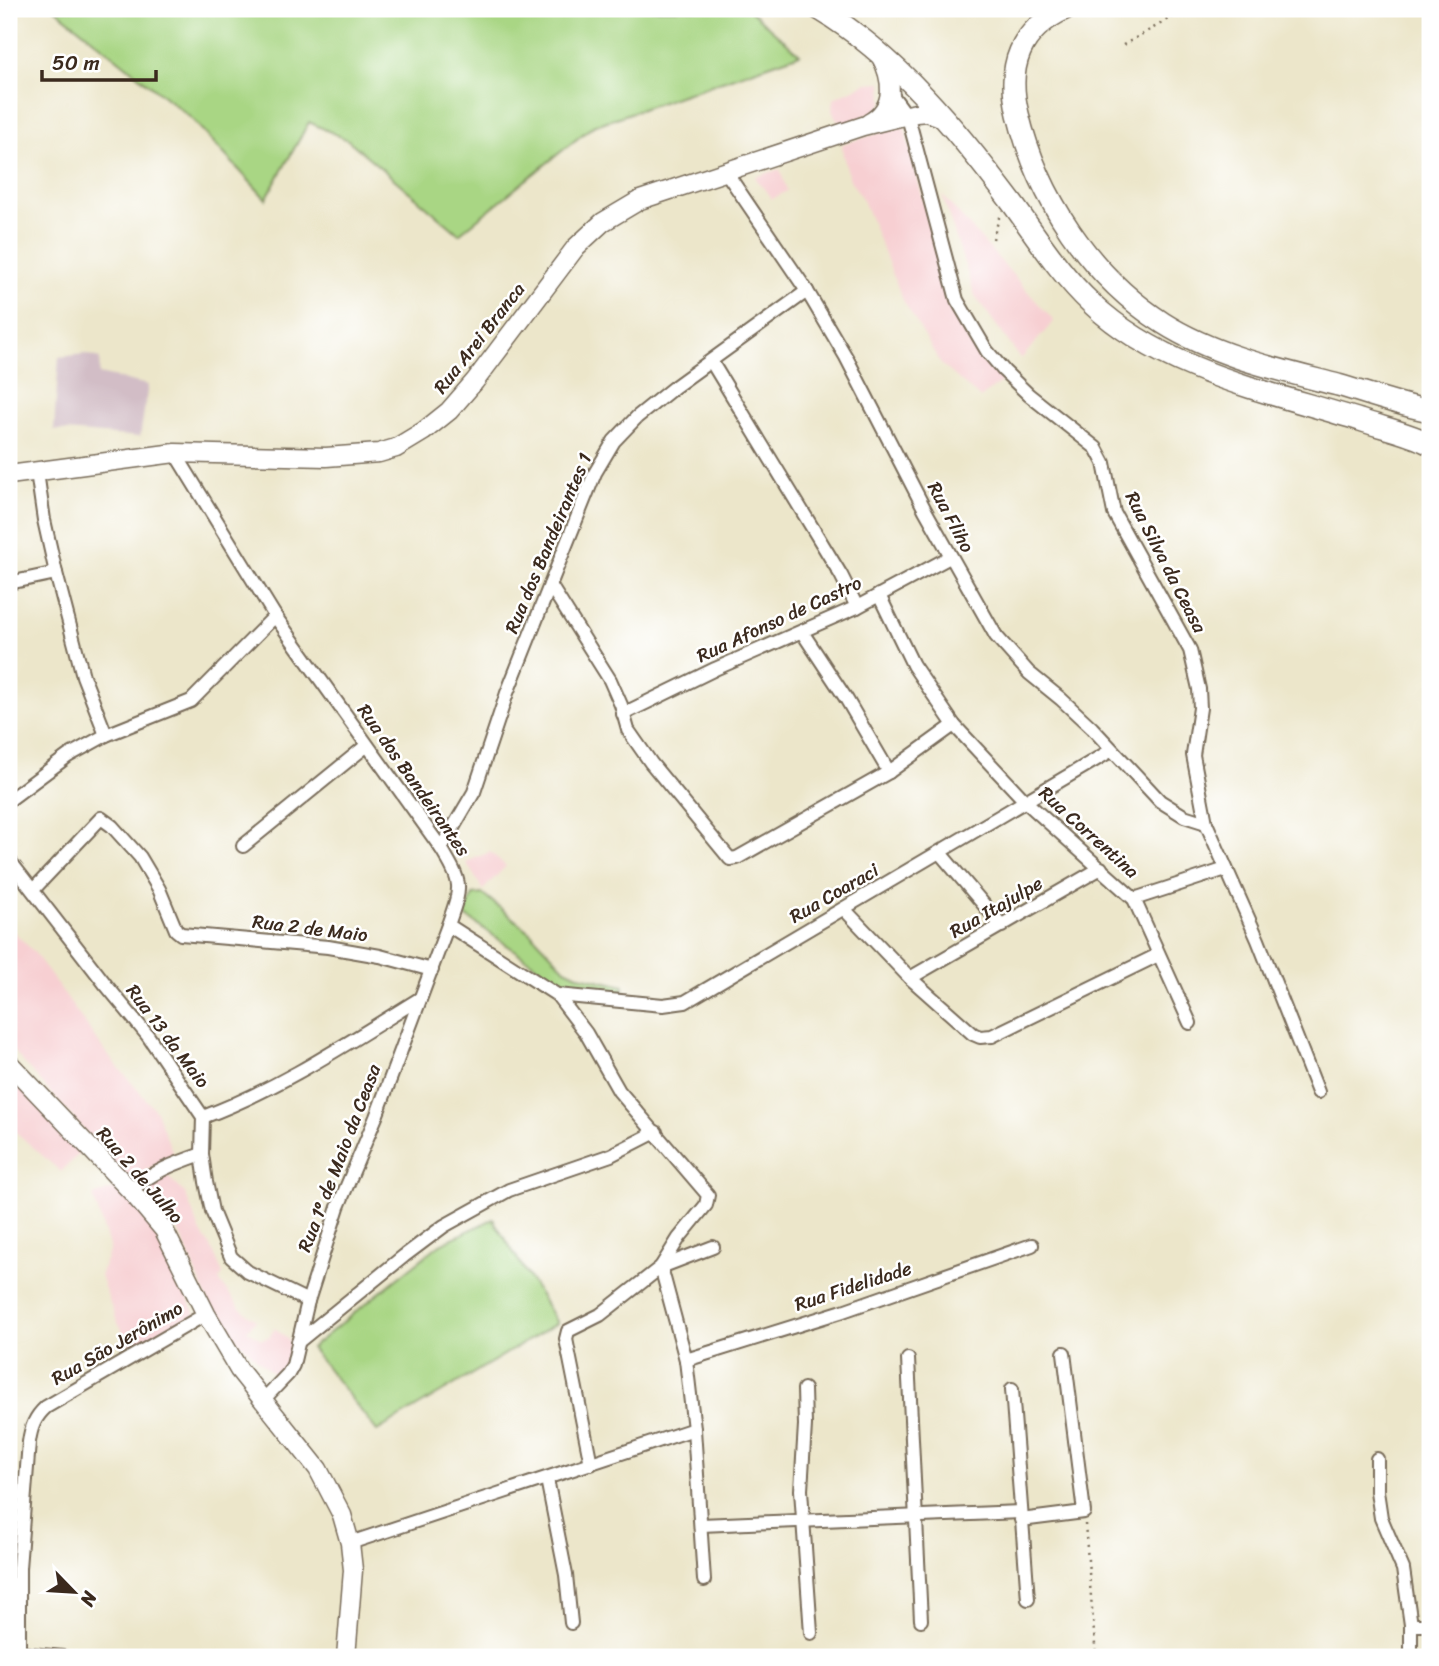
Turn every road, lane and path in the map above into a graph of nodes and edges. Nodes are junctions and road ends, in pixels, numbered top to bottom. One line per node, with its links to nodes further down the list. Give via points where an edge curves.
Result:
1 (819, 9): 5 (highway)
2 (1065, 9): 13 (highway, via 1028,35 1013,74 1013,93 1045,190 1097,268 1163,323 1201,342 1265,366)
3 (1195, 9): 4 (path, via 1185,10)
4 (1123, 45)
5 (880, 55): 6 (main road); 8 (highway)
6 (891, 94): 7 (street, Rua Silva da Ceasa); 9 (main road, Rua Arei Branca, via 886,108)
7 (908, 117): 8 (main road, Rua Arei Branca, via 927,112); 9 (main road, Rua Arei Branca); 34 (street, Rua Silva da Ceasa, via 957,300 1004,371 1096,448 1104,463 1114,513 1190,650 1200,708 1193,755)
8 (944, 118): 14 (highway, via 1090,303 1132,335 1170,358 1216,376)
9 (863, 126): 10 (main road, Rua Arei Branca)
10 (726, 172): 11 (street, Rua Fliho); 15 (main road, Rua Arei Branca, via 640,200 603,222 576,247 449,411 396,448 326,457)
11 (807, 291): 12 (street, Rua dos Bandeirantes 1); 18 (street, Rua Fliho)
12 (711, 361): 21 (street, Rua dos Bandeirantes 1, via 637,417 614,441 595,473); 23 (street)
13 (1430, 411)
14 (1430, 444)
15 (175, 453): 16 (main road, Rua Arei Branca); 24 (street, Rua dos Bandeirantes)
16 (37, 472): 17 (main road, Rua Arei Branca); 19 (street)
17 (9, 475)
18 (950, 557): 22 (street, Rua Afonso de Castro); 30 (street, Rua Fliho, via 983,617 1012,656)
19 (56, 573): 20 (street); 28 (street, via 83,676)
20 (9, 583)
21 (550, 585): 26 (street, via 610,680); 36 (street, Rua dos Bandeirantes 1, via 474,792)
22 (879, 595): 23 (street, Rua Afonso de Castro); 27 (street, Rua Correntina, via 913,664)
23 (856, 607): 25 (street, Rua Afonso de Castro)
24 (275, 616): 28 (street, via 191,701); 29 (street, Rua dos Bandeirantes)
25 (802, 632): 26 (street, Rua Afonso de Castro); 31 (street)
26 (623, 714): 31 (street, via 628,730 651,762 730,859)
27 (954, 725): 31 (street); 33 (street, Rua Correntina)
28 (106, 735): 32 (street)
29 (366, 746): 35 (street); 36 (street, Rua dos Bandeirantes)
30 (1112, 750): 33 (street, Rua Coaraci); 34 (street, Rua Fliho, via 1165,806)
31 (889, 772)
32 (9, 800)
33 (1026, 802): 37 (street, Rua Coaraci); 39 (street, Rua Correntina)
34 (1206, 823): 40 (street, Rua Silva da Ceasa)
35 (243, 846)
36 (441, 848): 44 (street, Rua dos Bandeirantes, via 460,887)
37 (940, 853): 43 (street, Rua Coaraci); 45 (street)
38 (9, 860): 41 (street, Rua 13 da Maio)
39 (1101, 868): 42 (street, Rua Correntina); 45 (street, Rua Itajulpe)
40 (1226, 869): 42 (street); 53 (street, Rua Silva da Ceasa)
41 (33, 890): 47 (street, Rua 2 de Maio, via 98,818 103,818 140,857 181,934 328,947); 54 (street, Rua 13 da Maio, via 148,1036)
42 (1134, 899): 46 (street, Rua Correntina)
43 (844, 909): 48 (street); 49 (street, Rua Coaraci, via 685,1002 663,1005)
44 (448, 925): 47 (street, Rua 1º de Maio da Ceasa); 49 (street)
45 (1002, 926): 48 (street, Rua Itajulpe)
46 (1158, 955): 48 (street, via 992,1036 973,1034); 51 (street, Rua Correntina)
47 (432, 970): 50 (street, Rua 1º de Maio da Ceasa)
48 (910, 978)
49 (557, 995): 55 (street, via 586,1033 619,1091)
50 (419, 999): 54 (street, via 290,1077); 61 (street, Rua 1º de Maio da Ceasa, via 338,1208)
51 (1190, 1023)
52 (9, 1063): 57 (main road, Rua 2 de Julho)
53 (1318, 1092)
54 (203, 1117): 56 (street, Rua 13 da Maio)
55 (656, 1132): 60 (street, via 706,1192 709,1202); 63 (street, via 611,1155 509,1190 444,1226)
56 (202, 1154): 57 (street, via 162,1169); 61 (street, Rua 13 da Maio, via 212,1211 231,1257 248,1272)
57 (131, 1191): 62 (main road, Rua 2 de Julho, via 164,1230)
58 (1032, 1245): 66 (street, Rua Fidelidade)
59 (713, 1247): 60 (street)
60 (662, 1267): 66 (street); 72 (street, via 600,1315 570,1329 566,1339)
61 (308, 1301): 63 (street, Rua 1º de Maio da Ceasa)
62 (206, 1314): 69 (main road, Rua 2 de Julho, via 239,1370); 80 (street, Rua São Jerônimo, via 37,1415 31,1428)
63 (299, 1342): 69 (street, Rua 1º de Maio da Ceasa, via 288,1374)
64 (1064, 1353): 74 (street)
65 (908, 1359): 76 (street)
66 (686, 1360): 70 (street)
67 (804, 1389): 77 (street)
68 (1012, 1389): 75 (street)
69 (264, 1399): 79 (main road, Rua 2 de Julho, via 318,1469 342,1515)
70 (694, 1429): 72 (street); 78 (street)
71 (1377, 1459): 85 (street, via 1381,1518 1403,1569)
72 (591, 1464): 73 (street)
73 (547, 1479): 79 (street); 84 (street)
74 (1084, 1512): 75 (street); 91 (path)
75 (1021, 1516): 76 (street); 82 (street)
76 (916, 1517): 77 (street); 83 (street)
77 (803, 1521): 78 (street); 87 (street)
78 (701, 1525): 81 (street)
79 (350, 1543): 90 (main road, Rua 2 de Julho, via 353,1570)
80 (14, 1568): 88 (street, Rua São Jerônimo)
81 (704, 1580)
82 (1028, 1599)
83 (921, 1620)
84 (571, 1623)
85 (1411, 1625): 86 (street); 92 (street)
86 (1430, 1625)
87 (811, 1633)
88 (14, 1652): 89 (street)
89 (63, 1657)
90 (346, 1657)
91 (1096, 1657)
92 (1411, 1657)

